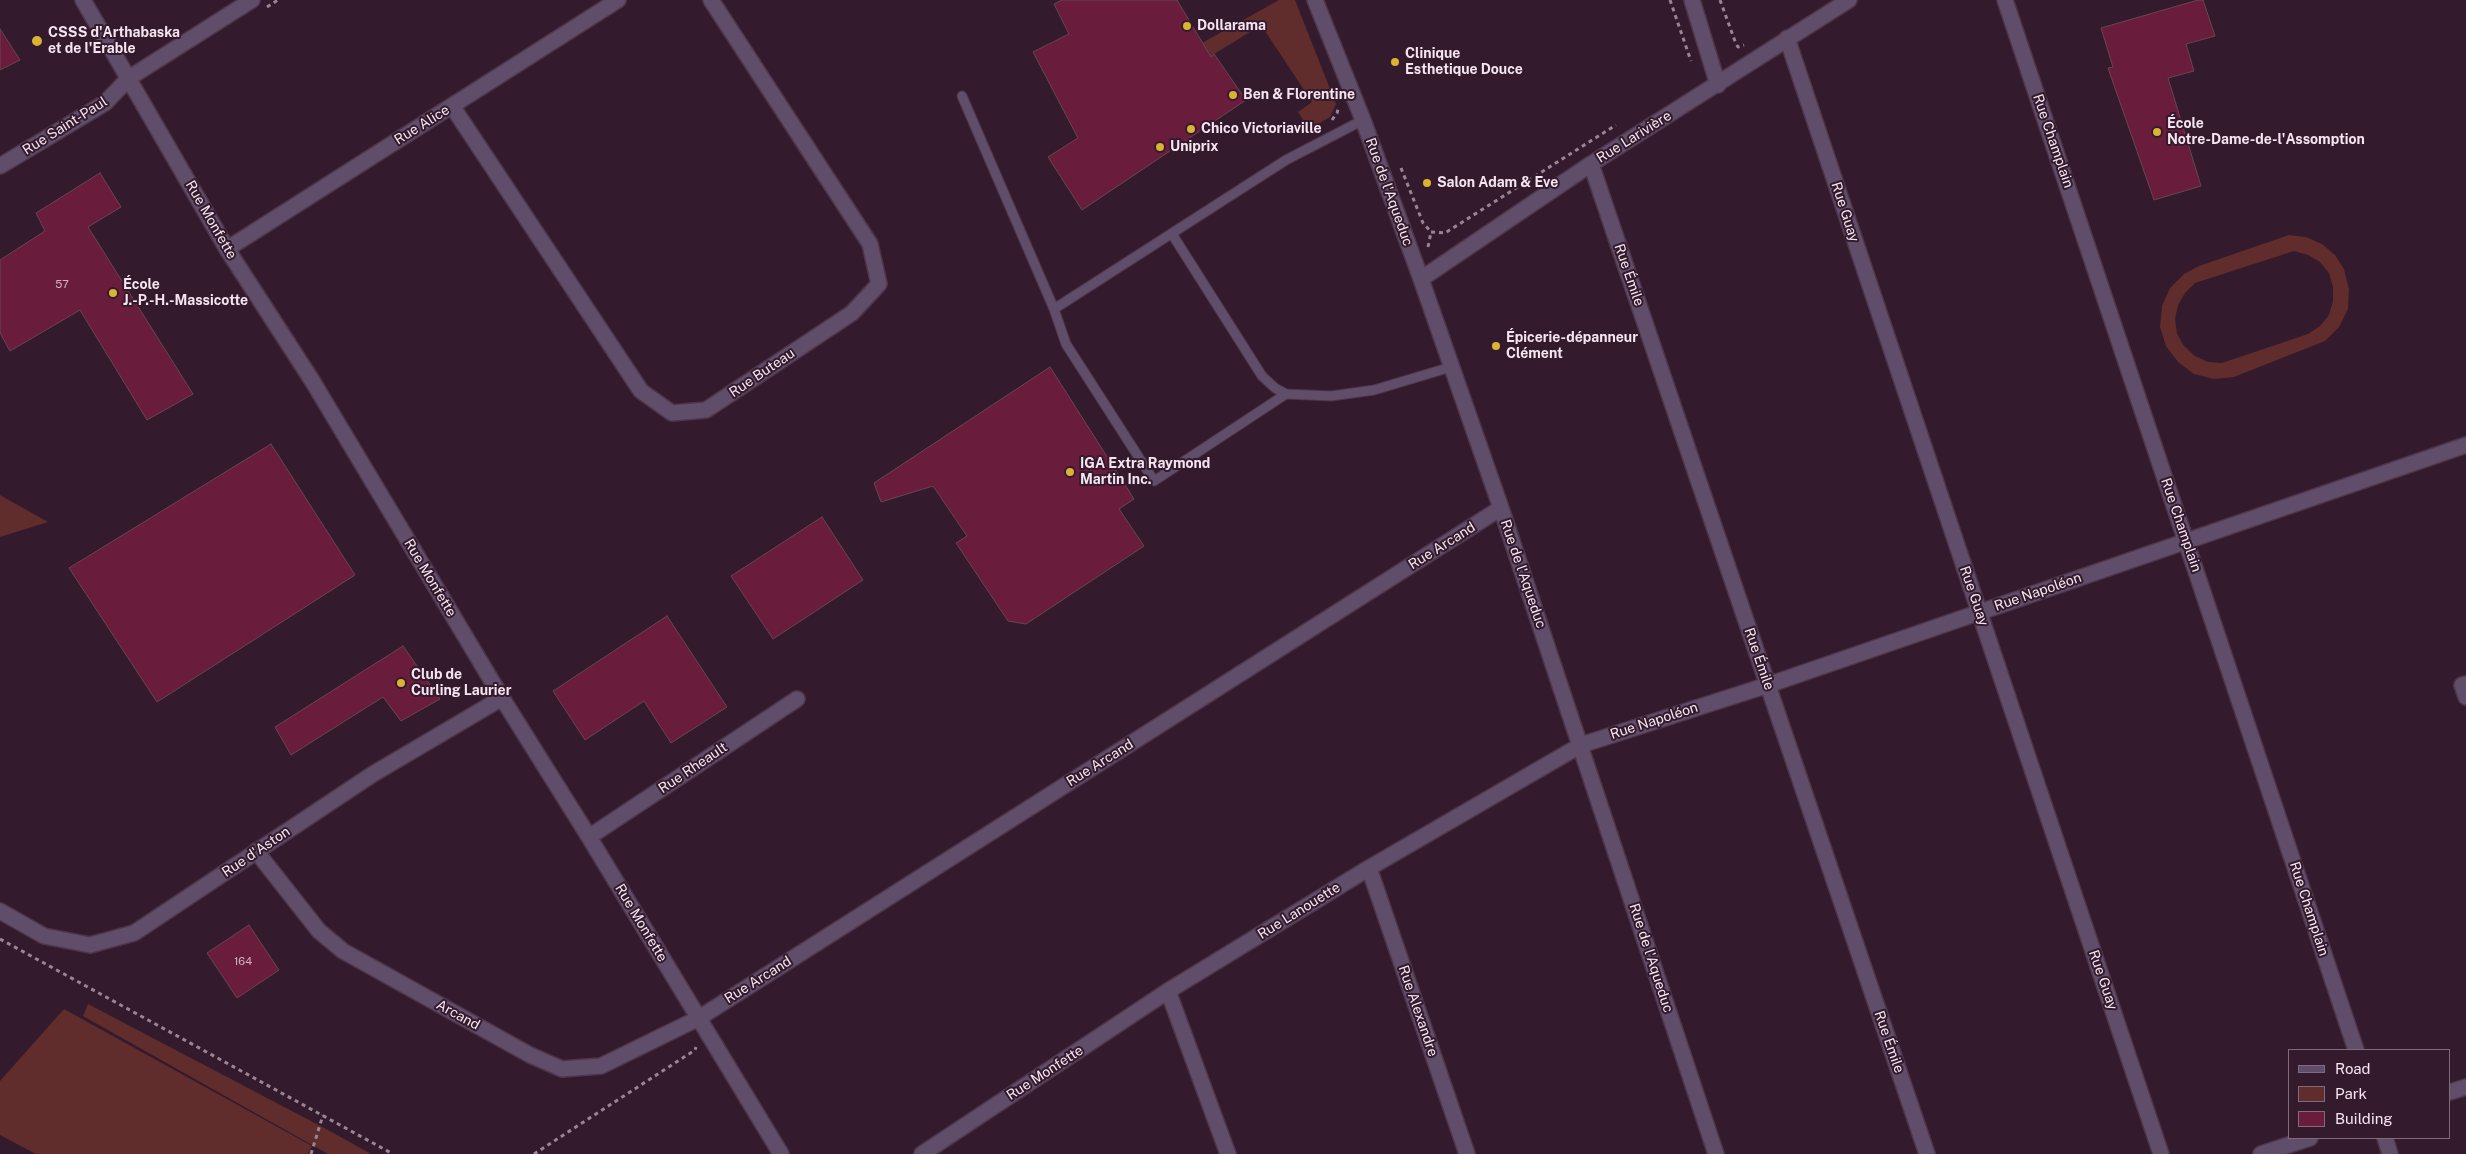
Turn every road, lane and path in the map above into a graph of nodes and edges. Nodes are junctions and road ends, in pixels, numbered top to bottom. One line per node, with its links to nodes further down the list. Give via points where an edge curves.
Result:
1 (82, 0): 14 (street, Rue Monfette)
2 (252, 0): 14 (street, Rue Saint-Paul)
3 (618, 0): 17 (street, Rue Alice)
4 (711, 0): 17 (street, Rue Buteau, via 870,244 879,284 852,313 706,410 672,413 641,391)
5 (1315, 0): 18 (street, Rue de l'Aqueduc)
6 (1670, 0): 13 (path)
7 (1692, 0): 15 (street)
8 (1720, 0): 12 (path)
9 (1850, 0): 11 (street, Rue Larivière)
10 (2005, 0): 31 (street, Rue Champlain)
11 (1787, 38): 15 (street, Rue Larivière); 32 (street, Rue Guay)
12 (1738, 47)
13 (1694, 71)
14 (129, 78): 21 (street, Rue Saint-Paul, via 105,103); 24 (street, Rue Monfette)
15 (1718, 85): 20 (street, Rue Larivière)
16 (962, 96): 26 (lane)
17 (452, 106): 24 (street, Rue Alice)
18 (1362, 120): 23 (lane, via 1286,160); 25 (street, Rue de l'Aqueduc)
19 (1617, 125): 22 (path, Rue Larivière, via 1444,233 1431,232 1423,223)
20 (1591, 164): 25 (street, Rue Larivière); 34 (street, Rue Émile)
21 (0, 166)
22 (1400, 167)
23 (1172, 234): 26 (lane); 28 (lane, via 1262,376)
24 (227, 249): 36 (street, Rue Monfette, via 313,382)
25 (1421, 279): 27 (street, Rue de l'Aqueduc)
26 (1054, 309): 28 (lane, via 1066,344 1154,481)
27 (1452, 367): 28 (lane, via 1374,390 1331,396); 30 (street, Rue de l'Aqueduc)
28 (1286, 394)
29 (2466, 445): 31 (street, Rue Napoléon)
30 (1501, 508): 38 (street, Rue de l'Aqueduc); 45 (street, Rue Arcand)
31 (2187, 541): 32 (street, Rue Napoléon); 46 (street, Rue Champlain)
32 (1979, 612): 34 (street, Rue Napoléon); 61 (street, Rue Guay)
33 (2466, 684): 35 (street, via 2462,685)
34 (1768, 685): 38 (street, Rue Napoléon); 60 (street, Rue Émile)
35 (2466, 696)
36 (502, 698): 39 (street, Rue Monfette); 40 (street, Rue d'Aston, via 373,774)
37 (797, 699): 39 (street, Rue Rheault)
38 (1581, 745): 41 (street, Rue Lanouette); 59 (street, Rue de l'Aqueduc)
39 (589, 837): 45 (street, Rue Monfette)
40 (256, 852): 42 (street, Rue d'Aston, via 134,933 90,945 44,936); 45 (street, Arcand, via 319,931 343,951 530,1056 562,1069 601,1066)
41 (1369, 868): 44 (street, Rue Lanouette); 58 (street, Rue Alexandre)
42 (0, 911)
43 (0, 939): 49 (path)
44 (1168, 992): 56 (street, Rue Monfette); 57 (street)
45 (699, 1018): 54 (path, via 695,1050); 55 (street, Rue Monfette)
46 (2356, 1049)
47 (2466, 1087): 48 (street)
48 (2451, 1092)
49 (323, 1115): 52 (path); 53 (path)
50 (2307, 1139): 62 (street)
51 (2385, 1139): 63 (street)
52 (311, 1154)
53 (393, 1154)
54 (534, 1154)
55 (781, 1154)
56 (922, 1154)
57 (1228, 1154)
58 (1467, 1154)
59 (1716, 1154)
60 (1927, 1154)
61 (2161, 1154)
62 (2261, 1154)
63 (2390, 1154)

